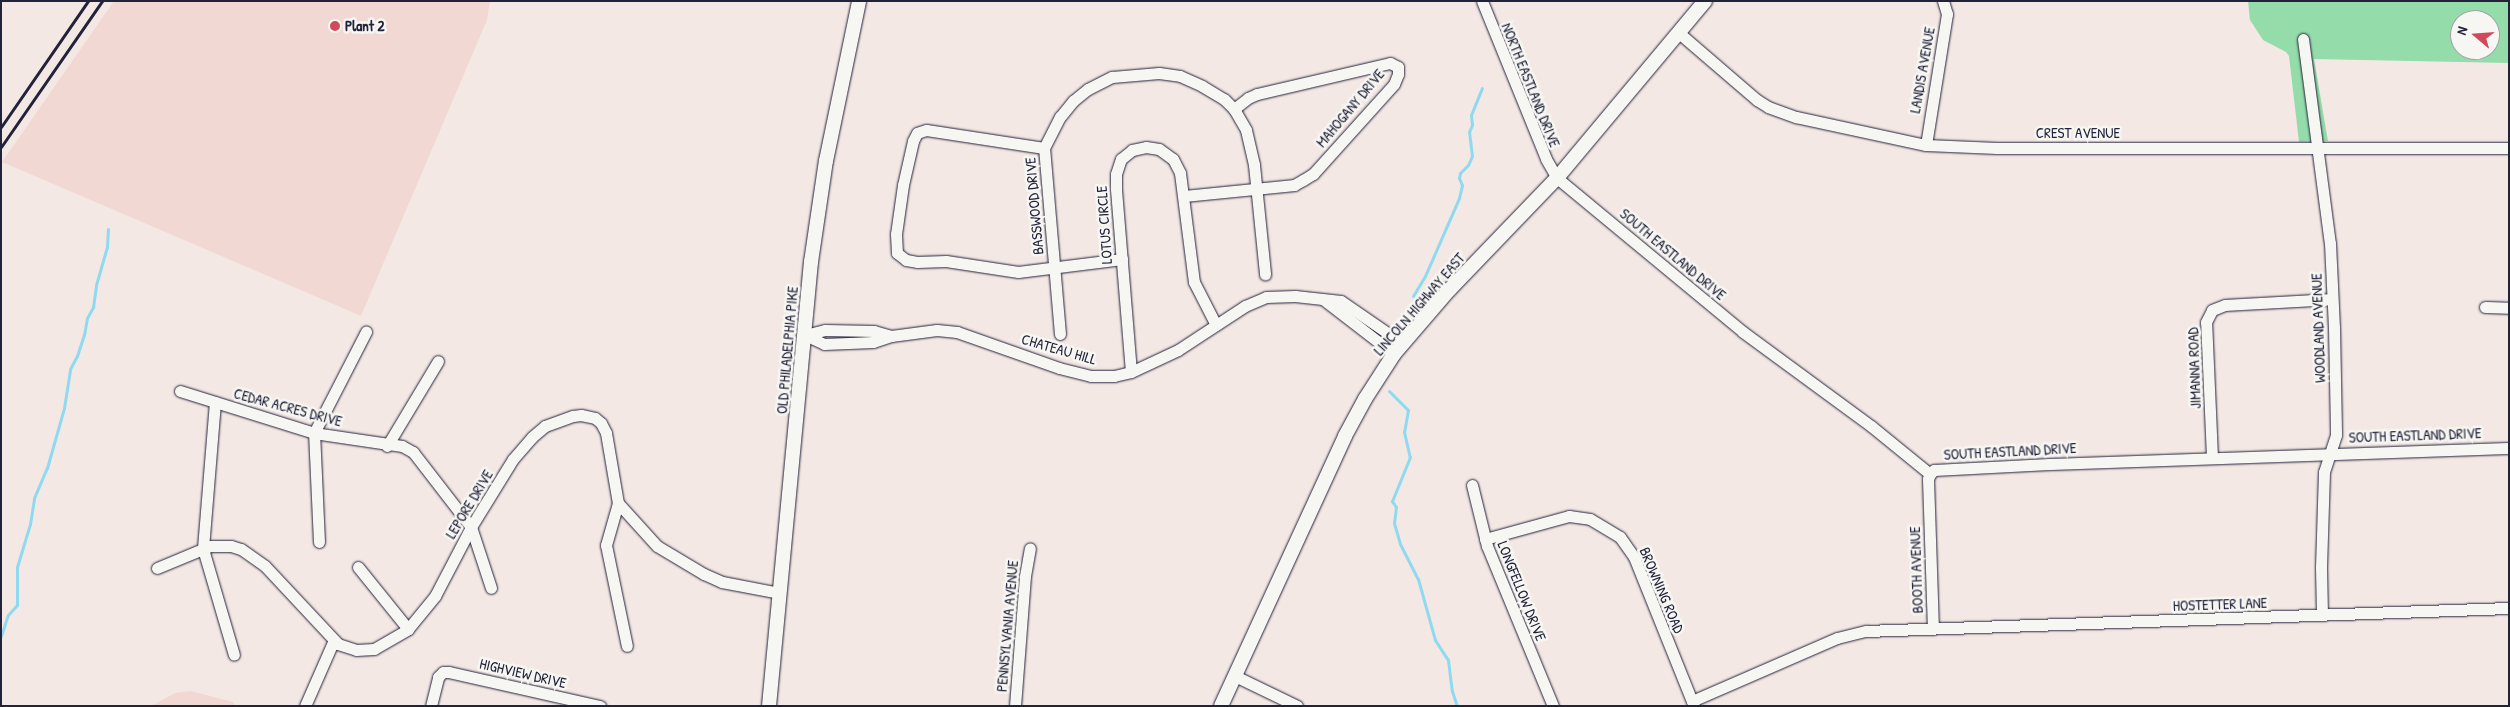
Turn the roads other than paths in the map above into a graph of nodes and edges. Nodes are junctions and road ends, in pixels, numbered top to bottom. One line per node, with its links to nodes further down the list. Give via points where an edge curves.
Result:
1 (859, 1): 24 (main road, OLD PHILADELPHIA PIKE, via 819,204)
2 (1482, 1): 12 (street, NORTH EASTLAND DRIVE, via 1546,159)
3 (1705, 1): 5 (main road, LINCOLN HIGHWAY EAST)
4 (1943, 1): 8 (street, LANDIS AVENUE, via 1947,14)
5 (1679, 33): 8 (street, CREST AVENUE, via 1768,107 1796,117); 12 (main road, LINCOLN HIGHWAY EAST)
6 (2303, 39): 11 (street, WOODLAND AVENUE)
7 (1234, 109): 9 (street, BASSWOOD DRIVE, via 1217,95 1180,76 1159,73 1112,77 1073,101 1060,117); 13 (street, BASSWOOD DRIVE, via 1246,130); 13 (street, MAHOGANY DRIVE, via 1257,94 1390,62 1398,67 1394,84 1313,174 1294,185)
8 (1926, 144): 11 (street, CREST AVENUE, via 1962,148)
9 (1044, 148): 16 (street, BASSWOOD DRIVE); 16 (street, via 926,130 917,133 903,185 896,234 897,253 916,262 946,261 1018,272)
10 (2509, 148): 11 (street, CREST AVENUE)
11 (2319, 149): 18 (street, WOODLAND AVENUE, via 2330,243)
12 (1557, 178): 25 (main road, LINCOLN HIGHWAY EAST); 35 (street, SOUTH EASTLAND DRIVE, via 1743,332 1871,426)
13 (1256, 188): 14 (street, MAHOGANY DRIVE); 17 (street, BASSWOOD DRIVE)
14 (1184, 196): 15 (street, LOTUS CIRCLE, via 1174,159 1159,150 1146,147 1132,150 1122,159 1116,174 1116,188); 21 (street, LOTUS CIRCLE, via 1194,282)
15 (1122, 259): 16 (street); 27 (street, LOTUS CIRCLE)
16 (1054, 267): 23 (street, BASSWOOD DRIVE)
17 (1265, 274)
18 (2332, 299): 33 (street, WOODLAND AVENUE, via 2336,435); 34 (street, JIMANNA ROAD, via 2225,305 2212,310 2206,322)
19 (2486, 307): 20 (street)
20 (2509, 308)
21 (1216, 325): 25 (street, CHATEAU HILL, via 1266,297 1322,299); 27 (street, CHATEAU HILL, via 1178,350)
22 (366, 332): 30 (street)
23 (1060, 334)
24 (805, 335): 27 (street, CHATEAU HILL, via 824,344 873,342 891,336 937,330 957,332 1059,368 1092,376); 46 (main road, OLD PHILADELPHIA PIKE)
25 (1398, 348): 54 (main road, LINCOLN HIGHWAY EAST, via 1345,436)
26 (438, 361): 31 (street)
27 (1132, 372)
28 (180, 391): 29 (street, CEDAR ACRES DRIVE)
29 (215, 402): 30 (street, CEDAR ACRES DRIVE); 42 (street)
30 (314, 433): 31 (street, CEDAR ACRES DRIVE); 40 (street)
31 (387, 446): 38 (street, CEDAR ACRES DRIVE, via 402,446 413,452)
32 (2509, 448): 33 (street, SOUTH EASTLAND DRIVE)
33 (2330, 453): 34 (street, SOUTH EASTLAND DRIVE); 48 (street, WOODLAND AVENUE, via 2324,472)
34 (2212, 457): 35 (street, SOUTH EASTLAND DRIVE, via 1934,470)
35 (1930, 474): 49 (street, BOOTH AVENUE)
36 (1472, 485): 39 (street, LONGFELLOW DRIVE)
37 (618, 503): 38 (street, LEPORE DRIVE, via 606,433 601,423 589,416 573,416 545,426 532,437 514,459); 46 (street, via 657,546 704,574 744,588); 52 (street, via 606,545)
38 (471, 527): 45 (street, CEDAR ACRES DRIVE); 50 (street, LEPORE DRIVE, via 435,596)
39 (1484, 539): 55 (street, BROWNING ROAD, via 1569,516 1590,519 1620,537 1634,557); 63 (street, LONGFELLOW DRIVE)
40 (319, 542)
41 (1030, 548): 60 (street, PENNSYLVANIA AVENUE)
42 (203, 549): 44 (street, LEPORE DRIVE); 51 (street, LEPORE DRIVE, via 231,546 250,554); 53 (street)
43 (358, 567): 50 (street)
44 (157, 568)
45 (491, 588)
46 (779, 593): 59 (main road, OLD PHILADELPHIA PIKE)
47 (2509, 608): 48 (street, HOSTETTER LANE)
48 (2322, 615): 49 (street, HOSTETTER LANE)
49 (1933, 628): 55 (street, BOOTH AVENUE, via 1886,628 1844,636)
50 (408, 629): 51 (street, LEPORE DRIVE, via 374,649 356,650)
51 (334, 640): 56 (street)
52 (627, 646)
53 (234, 655)
54 (1235, 676): 61 (main road, LINCOLN HIGHWAY EAST); 62 (street)
55 (1693, 704)
56 (304, 706)
57 (431, 706): 58 (street, HIGHVIEW DRIVE, via 436,680 440,674 449,672)
58 (600, 706)
59 (769, 706)
60 (1015, 706)
61 (1221, 706)
62 (1297, 706)
63 (1553, 706)

